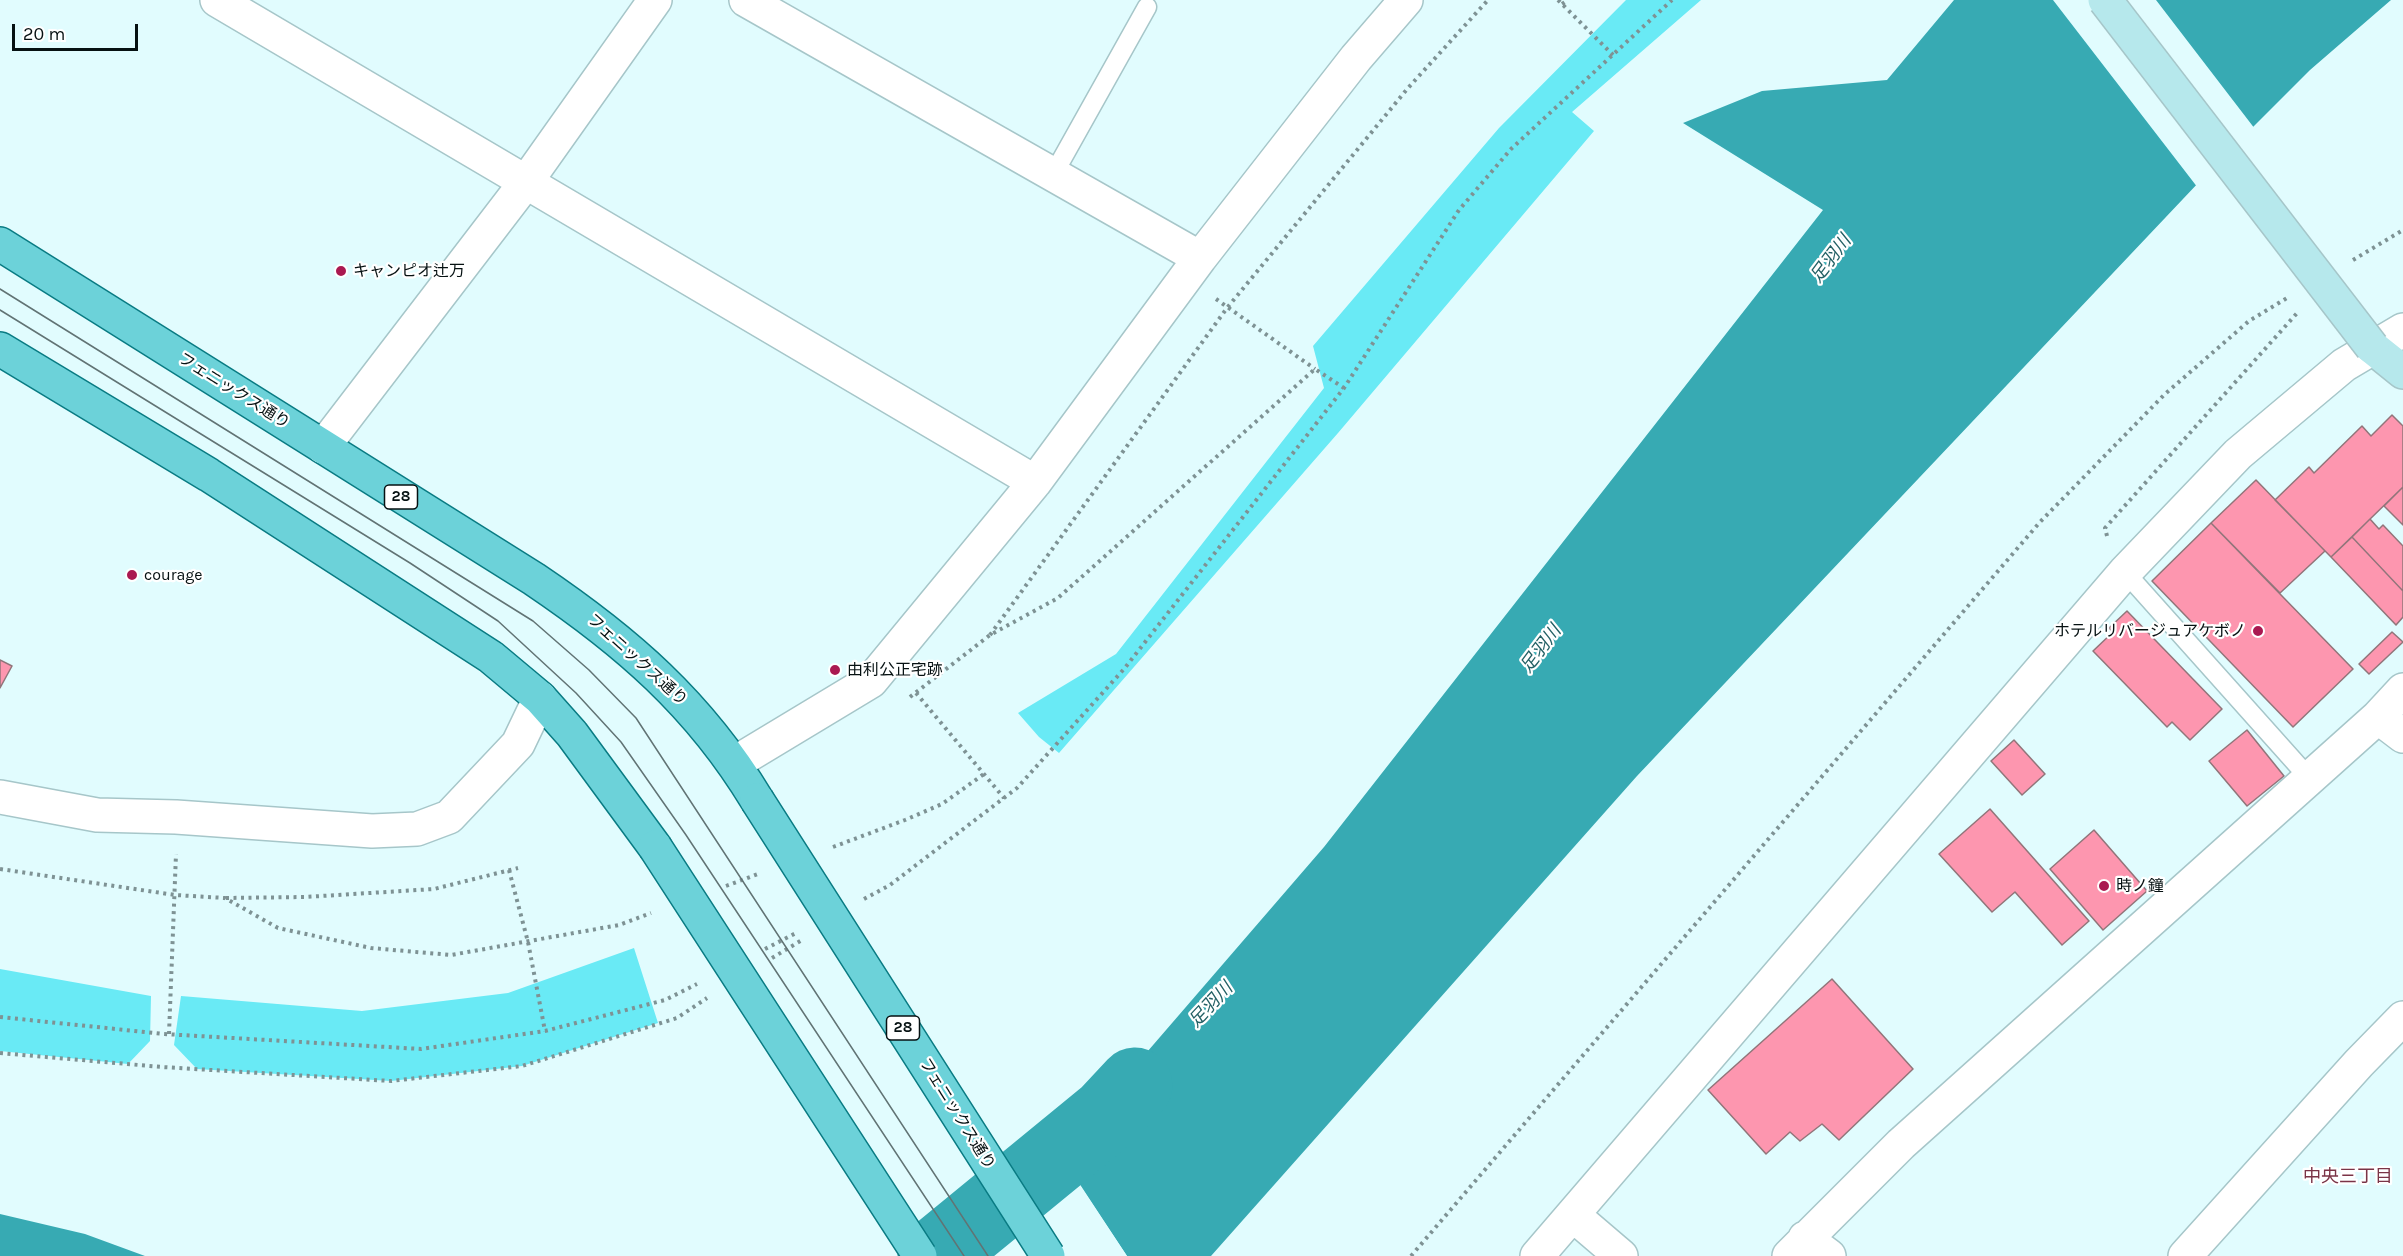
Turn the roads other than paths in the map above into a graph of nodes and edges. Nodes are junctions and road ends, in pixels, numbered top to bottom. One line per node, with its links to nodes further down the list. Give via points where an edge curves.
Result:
1 (217, 0): 8 (street)
2 (655, 0): 8 (street)
3 (746, 0): 7 (street)
4 (1406, 0): 10 (street)
5 (2105, 0): 12 (street, bridge)
6 (1147, 7): 7 (lane)
7 (1053, 175): 10 (street)
8 (525, 182): 15 (street); 16 (street)
9 (0, 244): 15 (main road, フェニックス通り / 28)
10 (1194, 266): 16 (street)
11 (2403, 330): 12 (street)
12 (2372, 347): 14 (street); 17 (street, via 2344,365)
13 (2, 356): 19 (main road, via 209,475 445,626 491,657)
14 (2403, 372)
15 (323, 447): 21 (main road, フェニックス通り / 28, via 584,613 692,709)
16 (1035, 482): 21 (street, via 871,681)
17 (2117, 559): 22 (lane); 25 (street)
18 (2403, 690): 20 (street)
19 (540, 698): 23 (street, via 518,744 449,817 417,830 372,831 97,815); 27 (main road, bridge, via 579,742 655,847)
20 (2391, 727): 22 (street)
21 (735, 763): 28 (main road, フェニックス通り / 28, bridge)
22 (2310, 778): 26 (street, via 1901,1144)
23 (0, 797)
24 (2403, 1018): 31 (street)
25 (1573, 1215): 29 (street); 30 (street)
26 (1808, 1250)
27 (920, 1256)
28 (1048, 1256)
29 (1537, 1256)
30 (1621, 1256)
31 (2185, 1256)

